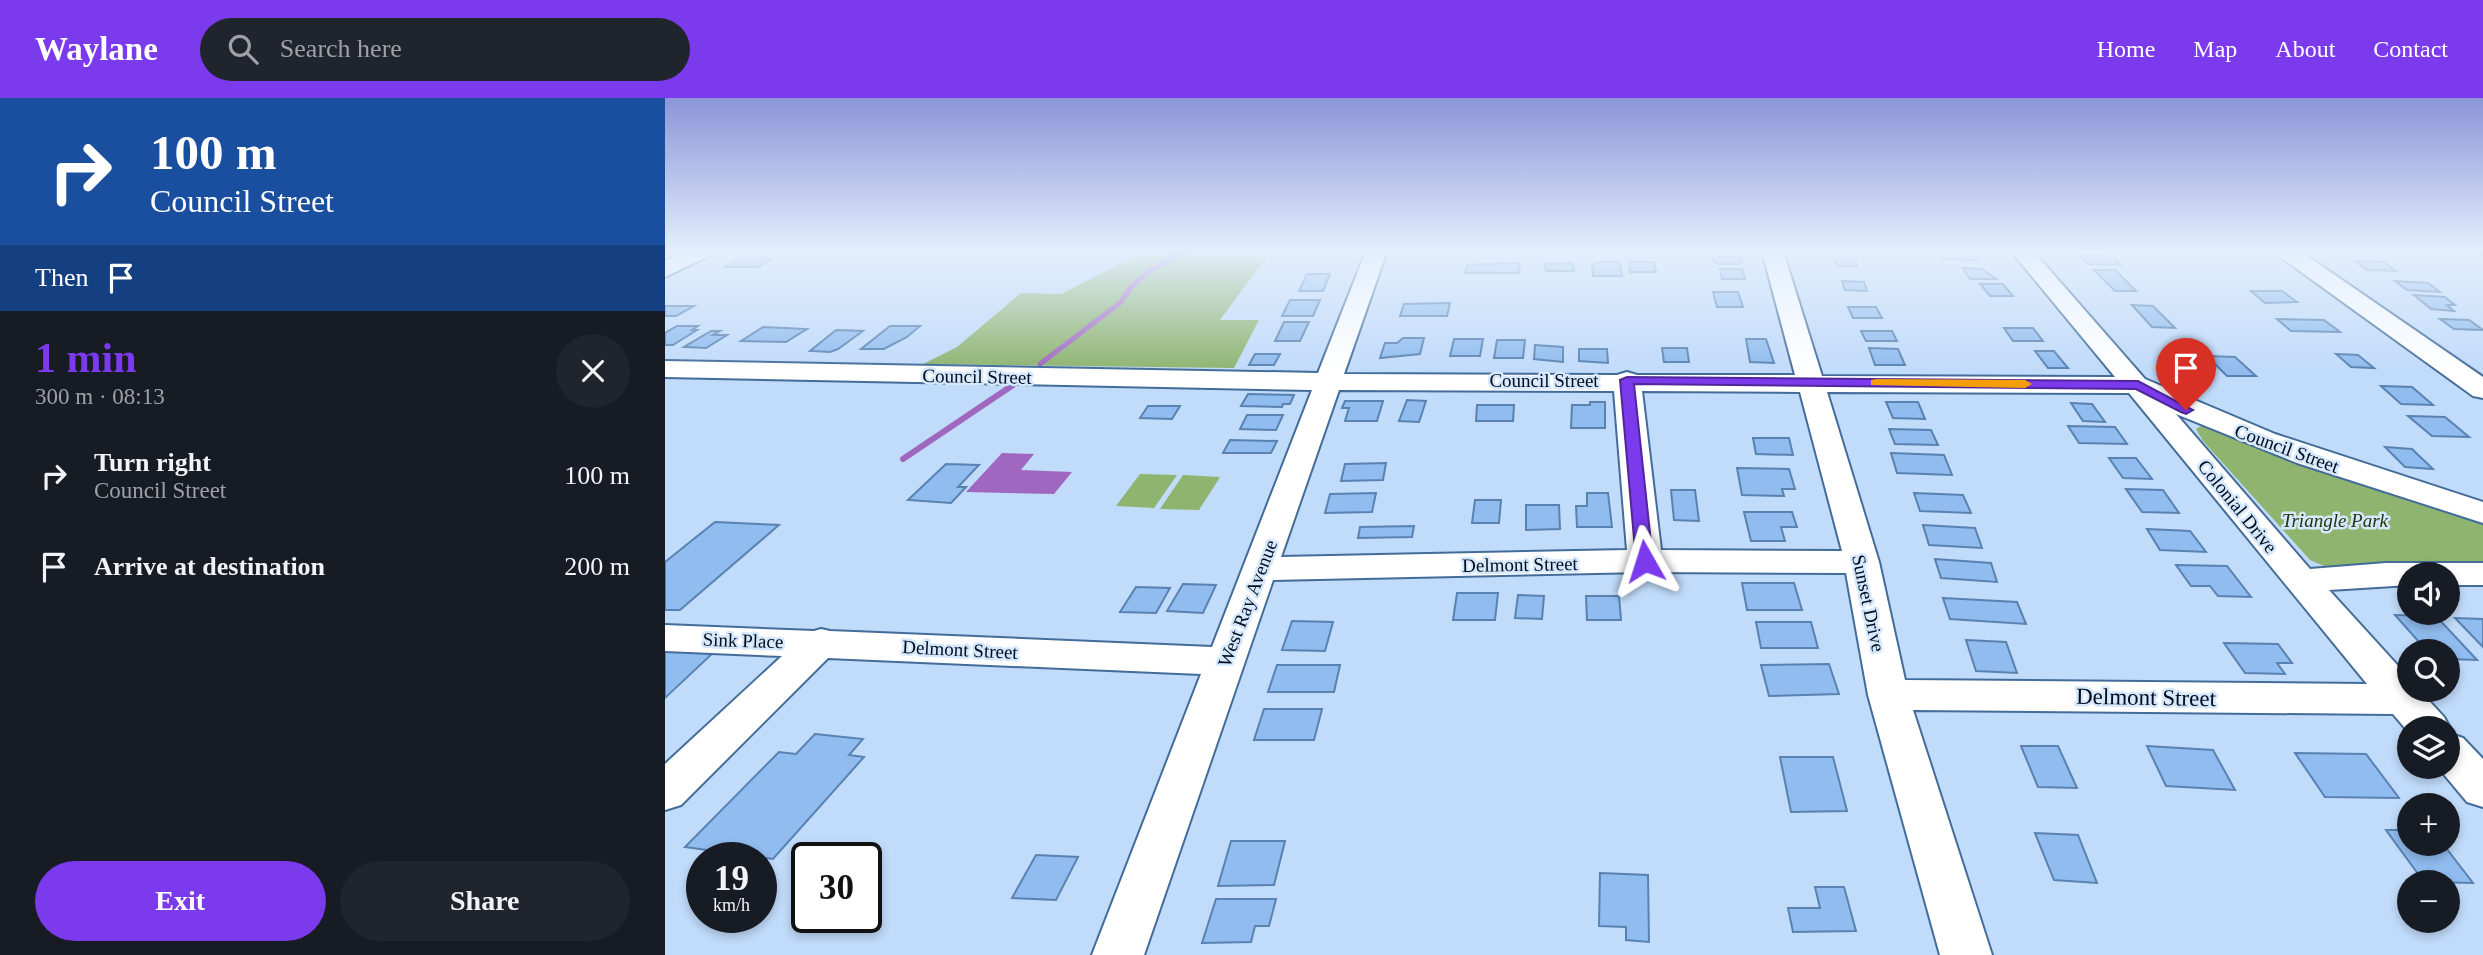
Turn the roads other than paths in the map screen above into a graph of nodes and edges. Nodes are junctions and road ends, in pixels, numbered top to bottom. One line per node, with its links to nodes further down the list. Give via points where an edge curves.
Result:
1 (1361, 291): 6 (street, West Ray Avenue)
2 (1785, 291): 8 (street, Sunset Drive)
3 (2057, 291): 9 (street, Colonial Drive)
4 (2343, 291): 10 (street)
5 (665, 369): 6 (street, Council Street)
6 (1328, 380): 7 (street, Council Street); 14 (street, West Ray Avenue)
7 (1627, 380): 8 (street, Council Street); 12 (street)
8 (1812, 382): 9 (street, Council Street); 13 (street, Sunset Drive)
9 (2138, 385): 11 (street, Council Street, via 2236,430); 16 (street, Colonial Drive)
10 (2483, 390)
11 (2483, 513)
12 (1645, 561): 13 (street, Delmont Street); 14 (street, Delmont Street)
13 (1862, 562): 20 (street, Sunset Drive)
14 (1262, 569): 19 (street, West Ray Avenue)
15 (2483, 574): 16 (street, via 2386,574)
16 (2299, 581): 21 (street, Colonial Drive)
17 (665, 638): 18 (street, Sink Place)
18 (821, 642): 19 (street, Delmont Street); 24 (street)
19 (1225, 661): 25 (street, West Ray Avenue)
20 (1888, 695): 21 (street, Delmont Street); 26 (street, Sunset Drive)
21 (2416, 714)
22 (2460, 763): 23 (street)
23 (2483, 789)
24 (665, 792)
25 (1118, 955)
26 (1966, 955)

